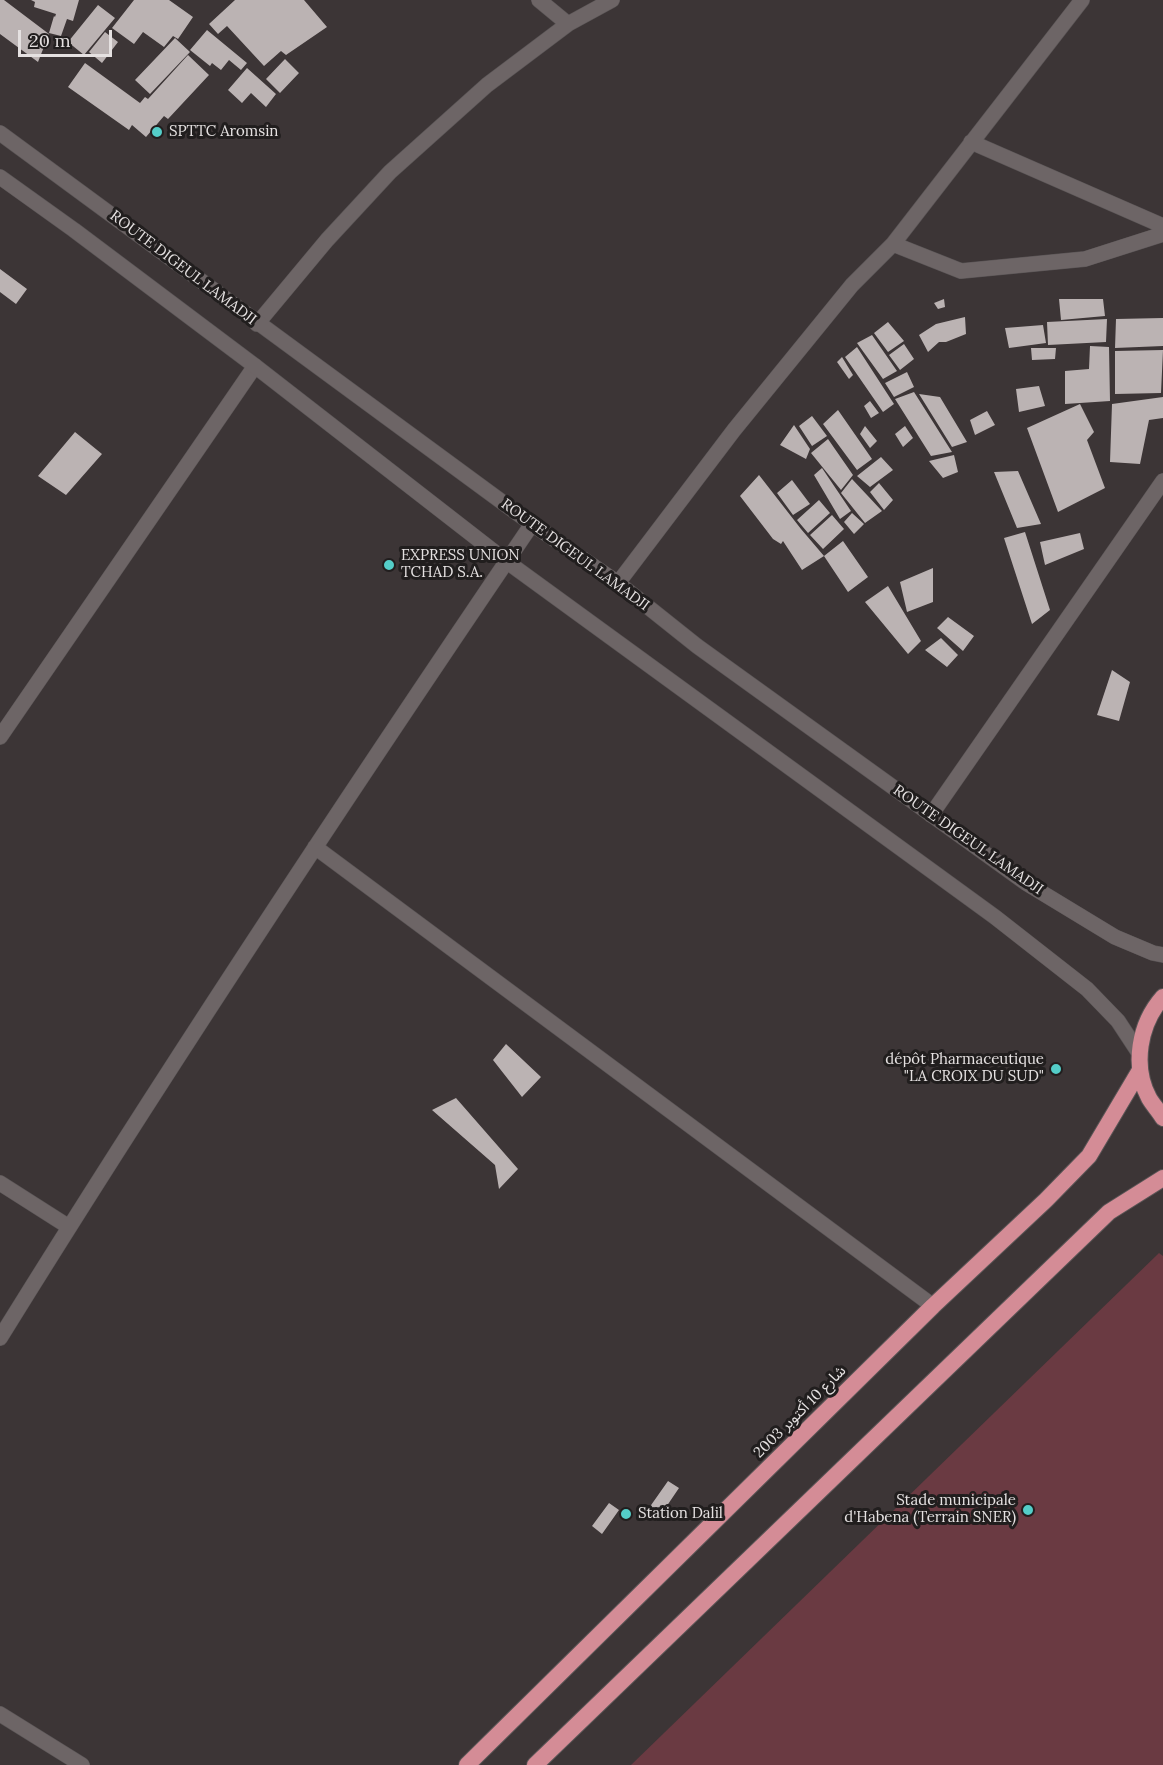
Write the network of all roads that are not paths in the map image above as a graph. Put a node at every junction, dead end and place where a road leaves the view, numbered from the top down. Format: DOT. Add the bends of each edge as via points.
graph roads {
  1 [pos="539,0"];
  2 [pos="612,0"];
  3 [pos="1082,0"];
  4 [pos="568,24"];
  5 [pos="0,133"];
  6 [pos="972,142"];
  7 [pos="0,177"];
  8 [pos="1163,226"];
  9 [pos="1163,234"];
  10 [pos="893,244"];
  11 [pos="257,324"];
  12 [pos="255,366"];
  13 [pos="1163,481"];
  14 [pos="532,524"];
  15 [pos="506,561"];
  16 [pos="618,584"];
  17 [pos="0,737"];
  18 [pos="931,815"];
  19 [pos="315,847"];
  20 [pos="1163,955"];
  21 [pos="1163,997"];
  22 [pos="1139,1053"];
  23 [pos="1140,1070"];
  24 [pos="1163,1118"];
  25 [pos="1163,1178"];
  26 [pos="0,1183"];
  27 [pos="69,1227"];
  28 [pos="933,1306"];
  29 [pos="0,1338"];
  30 [pos="0,1714"];
  31 [pos="81,1765"];
  32 [pos="467,1765"];
  33 [pos="535,1765"];
  1 -- 4 [label="street"];
  2 -- 4 [label="street"];
  3 -- 6 [label="street"];
  4 -- 11 [label="street" via="487,85 390,172"];
  5 -- 11 [label="street, ROUTE DIGEUL LAMADJI"];
  6 -- 8 [label="street"];
  6 -- 10 [label="street"];
  7 -- 12 [label="street"];
  9 -- 10 [label="street" via="1085,259 961,271"];
  10 -- 16 [label="street" via="852,285 734,430"];
  11 -- 14 [label="street, ROUTE DIGEUL LAMADJI"];
  12 -- 15 [label="street"];
  12 -- 17 [label="street"];
  13 -- 18 [label="street"];
  14 -- 15 [label="street"];
  14 -- 16 [label="street, ROUTE DIGEUL LAMADJI"];
  15 -- 19 [label="street"];
  15 -- 22 [label="street" via="1032,945 1118,1021"];
  16 -- 18 [label="street, ROUTE DIGEUL LAMADJI"];
  18 -- 20 [label="street, ROUTE DIGEUL LAMADJI" via="1026,883 1115,937"];
  19 -- 27 [label="street"];
  19 -- 28 [label="street"];
  21 -- 22 [label="highway" via="1144,1028"];
  22 -- 23 [label="highway"];
  23 -- 24 [label="highway" via="1149,1098"];
  23 -- 28 [label="highway, شارع 10 أكتوبر 2003" via="1089,1156"];
  25 -- 33 [label="highway" via="1109,1212"];
  26 -- 27 [label="street"];
  27 -- 29 [label="street"];
  28 -- 32 [label="highway, شارع 10 أكتوبر 2003"];
  30 -- 31 [label="street"];
}
